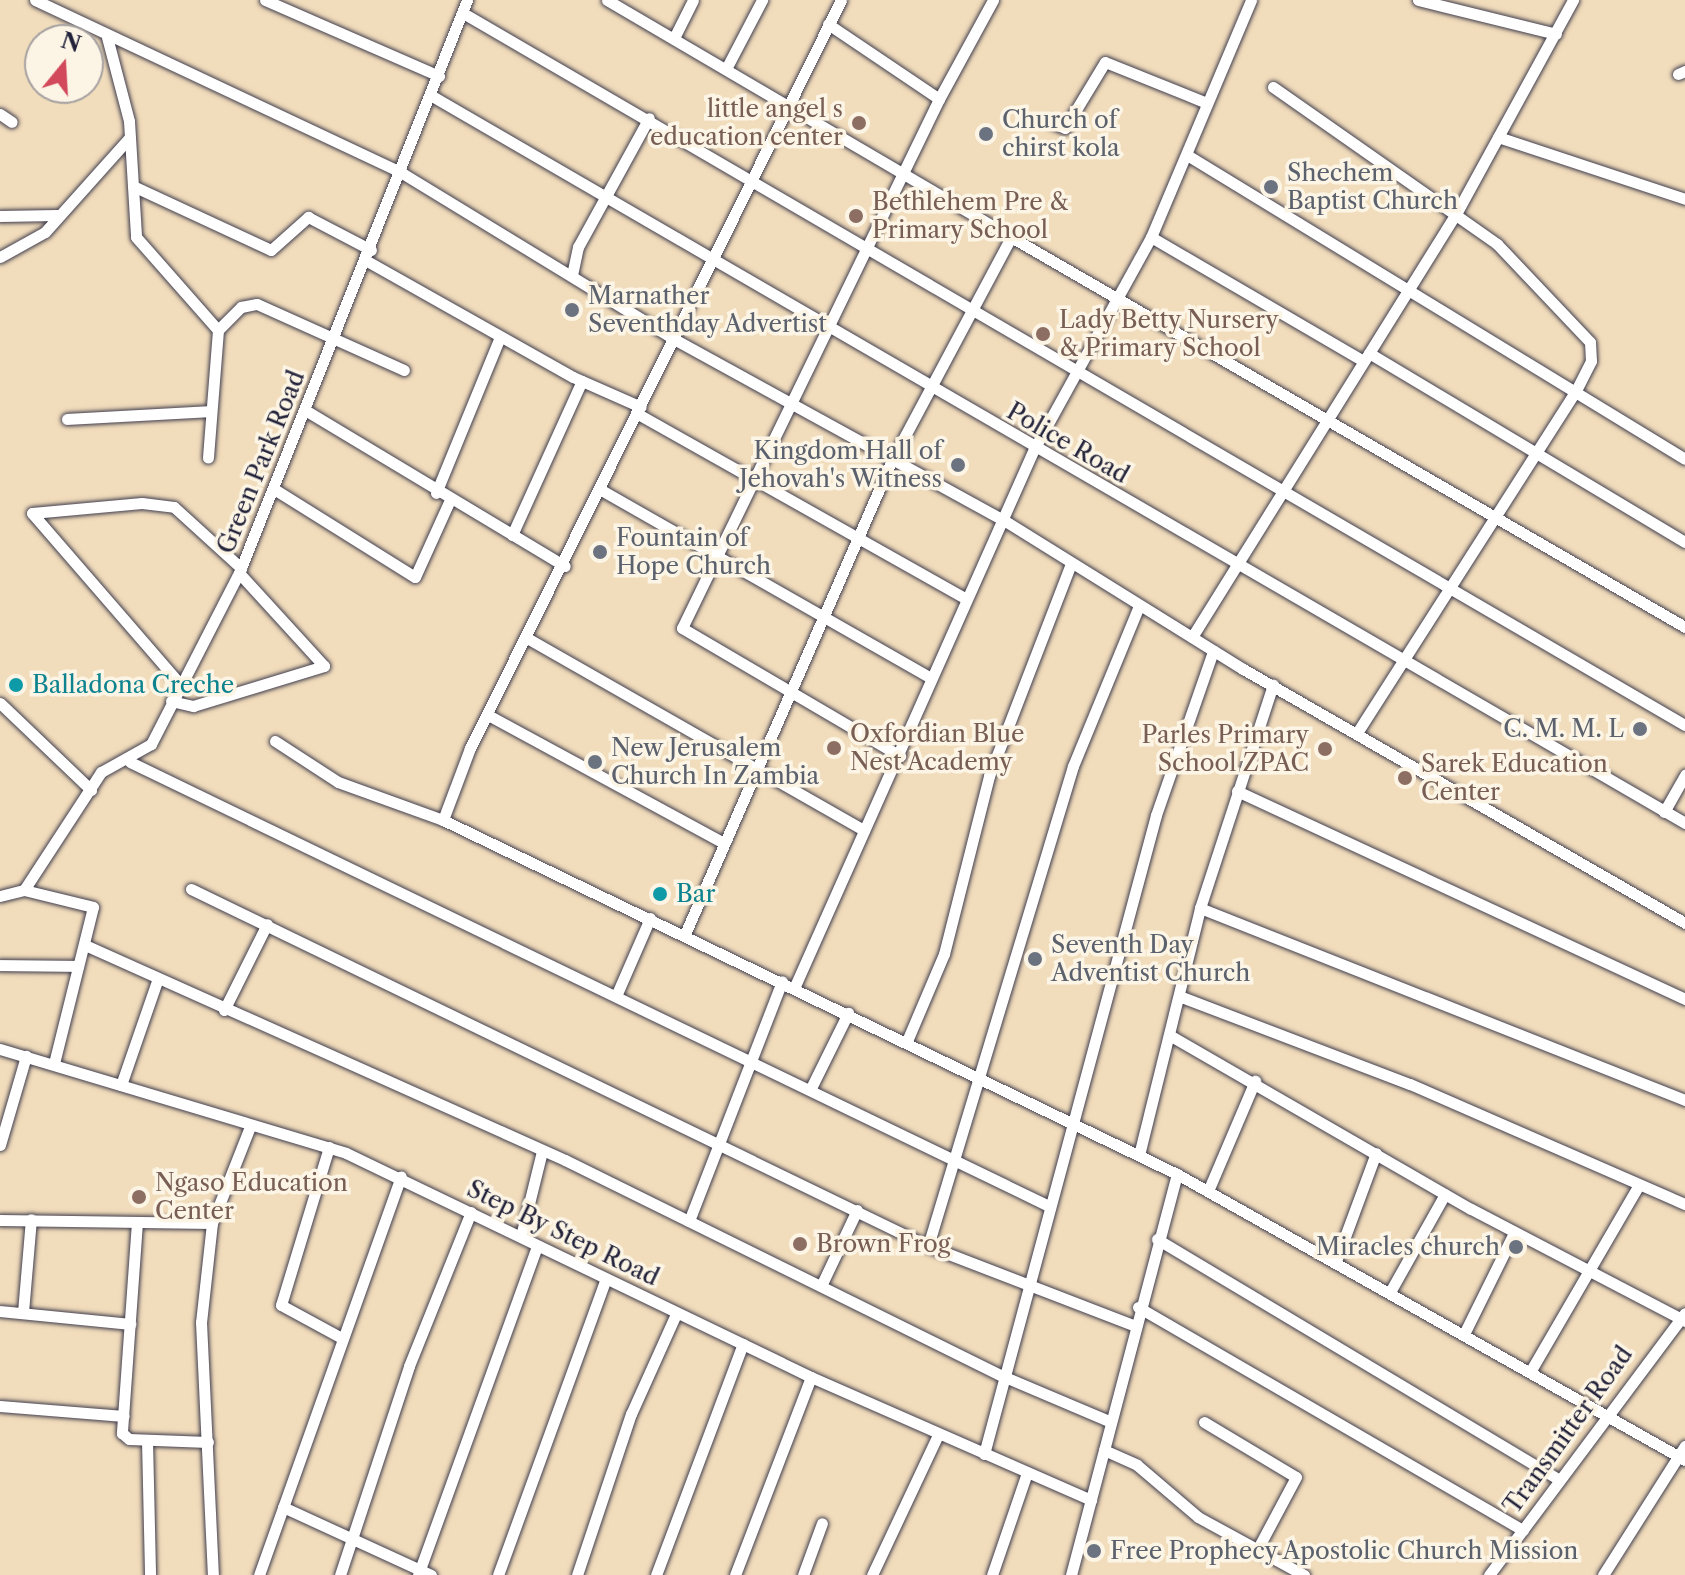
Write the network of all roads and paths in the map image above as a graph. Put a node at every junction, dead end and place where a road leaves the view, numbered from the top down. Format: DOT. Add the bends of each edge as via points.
graph roads {
  1 [pos="35,0"];
  2 [pos="265,0"];
  3 [pos="467,0"];
  4 [pos="607,0"];
  5 [pos="693,0"];
  6 [pos="762,0"];
  7 [pos="841,0"];
  8 [pos="993,0"];
  9 [pos="1251,0"];
  10 [pos="1418,0"];
  11 [pos="1573,0"];
  12 [pos="626,5"];
  13 [pos="463,13"];
  14 [pos="828,24"];
  15 [pos="1556,34"];
  16 [pos="107,37"];
  17 [pos="674,38"];
  18 [pos="727,67"];
  19 [pos="439,76"];
  20 [pos="1273,87"];
  21 [pos="432,96"];
  22 [pos="939,99"];
  23 [pos="1207,103"];
  24 [pos="788,109"];
  25 [pos="0,114"];
  26 [pos="649,118"];
  27 [pos="12,122"];
  28 [pos="1050,122"];
  29 [pos="130,137"];
  30 [pos="1498,137"];
  31 [pos="1187,155"];
  32 [pos="402,173"];
  33 [pos="902,175"];
  34 [pos="755,180"];
  35 [pos="133,186"];
  36 [pos="605,195"];
  37 [pos="1685,199"];
  38 [pos="1457,212"];
  39 [pos="57,215"];
  40 [pos="0,216"];
  41 [pos="1011,237"];
  42 [pos="1151,237"];
  43 [pos="866,248"];
  44 [pos="369,256"];
  45 [pos="0,257"];
  46 [pos="714,258"];
  47 [pos="572,275"];
  48 [pos="1406,291"];
  49 [pos="1114,295"];
  50 [pos="972,310"];
  51 [pos="828,326"];
  52 [pos="218,330"];
  53 [pos="337,336"];
  54 [pos="500,337"];
  55 [pos="674,339"];
  56 [pos="1366,357"];
  57 [pos="404,370"];
  58 [pos="1074,372"];
  59 [pos="582,381"];
  60 [pos="930,387"];
  61 [pos="1575,392"];
  62 [pos="787,401"];
  63 [pos="305,410"];
  64 [pos="640,410"];
  65 [pos="211,411"];
  66 [pos="1328,417"];
  67 [pos="67,419"];
  68 [pos="1034,449"];
  69 [pos="1536,451"];
  70 [pos="208,458"];
  71 [pos="1685,459"];
  72 [pos="891,462"];
  73 [pos="753,480"];
  74 [pos="1283,486"];
  75 [pos="274,489"];
  76 [pos="603,491"];
  77 [pos="436,493"];
  78 [pos="449,502"];
  79 [pos="1494,514"];
  80 [pos="1002,519"];
  81 [pos="512,535"];
  82 [pos="855,542"];
  83 [pos="1685,542"];
  84 [pos="716,553"];
  85 [pos="1071,564"];
  86 [pos="1236,564"];
  87 [pos="565,566"];
  88 [pos="240,570"];
  89 [pos="1451,584"];
  90 [pos="966,599"];
  91 [pos="1139,606"];
  92 [pos="822,615"];
  93 [pos="1685,627"];
  94 [pos="1192,637"];
  95 [pos="527,638"];
  96 [pos="1213,651"];
  97 [pos="1401,663"];
  98 [pos="931,678"];
  99 [pos="180,684"];
  100 [pos="1273,685"];
  101 [pos="788,692"];
  102 [pos="171,701"];
  103 [pos="0,703"];
  104 [pos="488,715"];
  105 [pos="1685,725"];
  106 [pos="1359,730"];
  107 [pos="275,741"];
  108 [pos="900,756"];
  109 [pos="130,762"];
  110 [pos="755,771"];
  111 [pos="1685,775"];
  112 [pos="91,790"];
  113 [pos="1237,791"];
  114 [pos="1664,812"];
  115 [pos="443,820"];
  116 [pos="1685,823"];
  117 [pos="864,830"];
  118 [pos="724,843"];
  119 [pos="191,889"];
  120 [pos="24,890"];
  121 [pos="0,896"];
  122 [pos="1200,908"];
  123 [pos="650,918"];
  124 [pos="1685,923"];
  125 [pos="267,924"];
  126 [pos="685,934"];
  127 [pos="85,945"];
  128 [pos="0,965"];
  129 [pos="78,966"];
  130 [pos="158,978"];
  131 [pos="782,981"];
  132 [pos="795,986"];
  133 [pos="616,996"];
  134 [pos="1179,996"];
  135 [pos="1685,999"];
  136 [pos="224,1010"];
  137 [pos="848,1013"];
  138 [pos="1171,1036"];
  139 [pos="907,1041"];
  140 [pos="0,1049"];
  141 [pos="26,1056"];
  142 [pos="746,1062"];
  143 [pos="54,1064"];
  144 [pos="983,1080"];
  145 [pos="1255,1081"];
  146 [pos="121,1085"];
  147 [pos="811,1088"];
  148 [pos="1685,1100"];
  149 [pos="1071,1124"];
  150 [pos="249,1129"];
  151 [pos="719,1141"];
  152 [pos="0,1145"];
  153 [pos="329,1147"];
  154 [pos="542,1151"];
  155 [pos="1376,1153"];
  156 [pos="1139,1155"];
  157 [pos="954,1163"];
  158 [pos="1177,1174"];
  159 [pos="401,1177"];
  160 [pos="1639,1185"];
  161 [pos="1208,1191"];
  162 [pos="1445,1194"];
  163 [pos="1685,1204"];
  164 [pos="1049,1206"];
  165 [pos="857,1210"];
  166 [pos="471,1212"];
  167 [pos="31,1219"];
  168 [pos="0,1220"];
  169 [pos="689,1221"];
  170 [pos="137,1222"];
  171 [pos="212,1223"];
  172 [pos="1514,1233"];
  173 [pos="521,1236"];
  174 [pos="1157,1239"];
  175 [pos="537,1246"];
  176 [pos="928,1246"];
  177 [pos="1336,1261"];
  178 [pos="1586,1268"];
  179 [pos="606,1279"];
  180 [pos="821,1286"];
  181 [pos="1026,1289"];
  182 [pos="1390,1292"];
  183 [pos="1138,1307"];
  184 [pos="0,1311"];
  185 [pos="23,1312"];
  186 [pos="676,1314"];
  187 [pos="1683,1318"];
  188 [pos="130,1324"];
  189 [pos="1133,1325"];
  190 [pos="1464,1334"];
  191 [pos="340,1337"];
  192 [pos="743,1344"];
  193 [pos="1530,1372"];
  194 [pos="811,1377"];
  195 [pos="1005,1377"];
  196 [pos="0,1406"];
  197 [pos="124,1416"];
  198 [pos="1604,1416"];
  199 [pos="1111,1422"];
  200 [pos="1204,1422"];
  201 [pos="938,1435"];
  202 [pos="147,1440"];
  203 [pos="208,1442"];
  204 [pos="1104,1450"];
  205 [pos="984,1454"];
  206 [pos="1684,1454"];
  207 [pos="1027,1473"];
  208 [pos="1558,1479"];
  209 [pos="1091,1500"];
  210 [pos="283,1507"];
  211 [pos="822,1523"];
  212 [pos="1523,1530"];
  213 [pos="353,1536"];
  214 [pos="1257,1550"];
  215 [pos="419,1572"];
  216 [pos="150,1575"];
  217 [pos="213,1575"];
  218 [pos="259,1575"];
  219 [pos="340,1575"];
  220 [pos="431,1575"];
  221 [pos="498,1575"];
  222 [pos="577,1575"];
  223 [pos="656,1575"];
  224 [pos="735,1575"];
  225 [pos="803,1575"];
  226 [pos="872,1575"];
  227 [pos="992,1575"];
  228 [pos="1071,1575"];
  229 [pos="1304,1575"];
  230 [pos="1489,1575"];
  231 [pos="1603,1575"];
  1 -- 16 [label="street"];
  2 -- 19 [label="street"];
  3 -- 13 [label="street, Green Park Road"];
  4 -- 12 [label="street"];
  5 -- 17 [label="street"];
  6 -- 18 [label="street"];
  7 -- 14 [label="street"];
  8 -- 22 [label="street"];
  9 -- 23 [label="street"];
  10 -- 15 [label="street"];
  11 -- 15 [label="street"];
  12 -- 17 [label="street"];
  13 -- 19 [label="street, Green Park Road"];
  13 -- 26 [label="street"];
  14 -- 22 [label="street"];
  14 -- 24 [label="street"];
  15 -- 30 [label="street"];
  16 -- 29 [label="street"];
  16 -- 32 [label="street"];
  17 -- 18 [label="street"];
  18 -- 24 [label="street"];
  19 -- 21 [label="street, Green Park Road"];
  20 -- 38 [label="street"];
  21 -- 32 [label="street, Green Park Road"];
  21 -- 36 [label="street, Police Road"];
  22 -- 33 [label="street"];
  23 -- 28 [label="street" via="1105,62 1065,128"];
  23 -- 31 [label="street"];
  24 -- 33 [label="street"];
  24 -- 34 [label="street"];
  25 -- 27 [label="street"];
  26 -- 34 [label="street"];
  26 -- 36 [label="street"];
  29 -- 35 [label="street"];
  29 -- 39 [label="street"];
  30 -- 37 [label="street"];
  30 -- 38 [label="street"];
  31 -- 42 [label="street"];
  31 -- 48 [label="street"];
  32 -- 44 [label="street, Green Park Road"];
  32 -- 47 [label="street"];
  33 -- 41 [label="street"];
  33 -- 43 [label="street"];
  34 -- 43 [label="street"];
  34 -- 46 [label="street"];
  35 -- 44 [label="street" via="271,250 308,217"];
  35 -- 52 [label="street" via="140,247"];
  36 -- 46 [label="street, Police Road"];
  36 -- 47 [label="street"];
  38 -- 48 [label="street"];
  38 -- 61 [label="street" via="1588,335 1591,361"];
  39 -- 40 [label="street"];
  39 -- 45 [label="street" via="45,232"];
  41 -- 49 [label="street"];
  41 -- 50 [label="street"];
  42 -- 49 [label="street"];
  42 -- 56 [label="street"];
  43 -- 50 [label="street"];
  43 -- 51 [label="street"];
  44 -- 53 [label="street, Green Park Road"];
  44 -- 54 [label="street"];
  46 -- 51 [label="street, Police Road"];
  46 -- 55 [label="street"];
  47 -- 55 [label="street"];
  48 -- 56 [label="street"];
  48 -- 61 [label="street"];
  49 -- 58 [label="street"];
  49 -- 66 [label="street"];
  50 -- 58 [label="street"];
  50 -- 60 [label="street"];
  51 -- 60 [label="street, Police Road"];
  51 -- 62 [label="street"];
  52 -- 53 [label="street" via="246,304"];
  52 -- 65 [label="street"];
  53 -- 57 [label="street"];
  53 -- 63 [label="street, Green Park Road"];
  54 -- 59 [label="street"];
  54 -- 77 [label="street"];
  55 -- 62 [label="street"];
  55 -- 64 [label="street"];
  56 -- 66 [label="street"];
  56 -- 69 [label="street"];
  58 -- 68 [label="street"];
  58 -- 74 [label="street"];
  59 -- 64 [label="street"];
  59 -- 81 [label="street"];
  60 -- 68 [label="street, Police Road"];
  60 -- 72 [label="street"];
  61 -- 69 [label="street"];
  61 -- 71 [label="street"];
  62 -- 72 [label="street"];
  62 -- 73 [label="street"];
  63 -- 75 [label="street, Green Park Road"];
  63 -- 77 [label="street"];
  64 -- 73 [label="street"];
  64 -- 76 [label="street"];
  65 -- 67 [label="street"];
  65 -- 70 [label="street"];
  66 -- 74 [label="street"];
  66 -- 79 [label="street"];
  68 -- 80 [label="street"];
  68 -- 86 [label="street, Police Road"];
  69 -- 79 [label="street"];
  69 -- 83 [label="street"];
  72 -- 80 [label="street"];
  72 -- 82 [label="street"];
  73 -- 82 [label="street"];
  73 -- 84 [label="street"];
  74 -- 86 [label="street"];
  74 -- 89 [label="street"];
  75 -- 78 [label="street" via="415,577"];
  75 -- 88 [label="street, Green Park Road"];
  76 -- 84 [label="street"];
  76 -- 87 [label="street"];
  77 -- 78 [label="street"];
  78 -- 81 [label="street"];
  79 -- 89 [label="street"];
  79 -- 93 [label="street"];
  80 -- 85 [label="street"];
  80 -- 90 [label="street"];
  81 -- 87 [label="street"];
  82 -- 90 [label="street"];
  82 -- 92 [label="street"];
  84 -- 92 [label="street"];
  84 -- 101 [label="street" via="682,628"];
  85 -- 91 [label="street"];
  85 -- 139 [label="street" via="989,776 944,954"];
  86 -- 94 [label="street"];
  86 -- 97 [label="street, Police Road"];
  87 -- 95 [label="street"];
  88 -- 99 [label="street, Green Park Road"];
  88 -- 99 [label="street" via="174,507 142,503 32,513"];
  88 -- 102 [label="street" via="324,666 193,706"];
  89 -- 97 [label="street"];
  89 -- 105 [label="street"];
  90 -- 98 [label="street"];
  91 -- 94 [label="street"];
  91 -- 144 [label="street" via="1073,766"];
  92 -- 98 [label="street"];
  92 -- 101 [label="street"];
  94 -- 96 [label="street"];
  95 -- 104 [label="street"];
  95 -- 110 [label="street"];
  96 -- 100 [label="street"];
  96 -- 149 [label="street" via="1156,815"];
  97 -- 106 [label="street"];
  97 -- 114 [label="street, Police Road"];
  98 -- 108 [label="street"];
  99 -- 102 [label="street, Green Park Road"];
  100 -- 106 [label="street"];
  100 -- 113 [label="street"];
  101 -- 108 [label="street"];
  101 -- 110 [label="street"];
  102 -- 109 [label="street, Green Park Road" via="151,744"];
  103 -- 112 [label="street"];
  104 -- 115 [label="street"];
  104 -- 118 [label="street"];
  106 -- 124 [label="street" via="1619,891"];
  107 -- 115 [label="street" via="338,782"];
  108 -- 117 [label="street"];
  109 -- 112 [label="street, Green Park Road" via="115,761"];
  109 -- 133 [label="street"];
  110 -- 117 [label="street"];
  110 -- 118 [label="street"];
  111 -- 114 [label="street"];
  112 -- 120 [label="street, Green Park Road"];
  113 -- 122 [label="street"];
  113 -- 135 [label="street"];
  114 -- 116 [label="street, Police Road"];
  115 -- 123 [label="street"];
  117 -- 132 [label="street"];
  118 -- 126 [label="street"];
  119 -- 125 [label="street"];
  120 -- 121 [label="street"];
  120 -- 127 [label="street" via="90,903"];
  122 -- 134 [label="street"];
  122 -- 148 [label="street"];
  123 -- 126 [label="street"];
  123 -- 133 [label="street"];
  125 -- 136 [label="street"];
  125 -- 151 [label="street"];
  126 -- 131 [label="street"];
  127 -- 129 [label="street"];
  127 -- 130 [label="street"];
  128 -- 129 [label="street"];
  129 -- 143 [label="street"];
  130 -- 136 [label="street"];
  130 -- 146 [label="street"];
  131 -- 132 [label="street"];
  131 -- 142 [label="street"];
  132 -- 137 [label="street"];
  133 -- 142 [label="street"];
  134 -- 138 [label="street"];
  134 -- 160 [label="street" via="1410,1084"];
  136 -- 154 [label="street"];
  137 -- 139 [label="street"];
  137 -- 147 [label="street"];
  138 -- 145 [label="street"];
  138 -- 156 [label="street"];
  139 -- 144 [label="street"];
  140 -- 141 [label="street, Step By Step Road"];
  141 -- 143 [label="street, Step By Step Road"];
  141 -- 152 [label="street"];
  142 -- 147 [label="street"];
  142 -- 151 [label="street"];
  143 -- 146 [label="street, Step By Step Road"];
  144 -- 149 [label="street"];
  144 -- 157 [label="street"];
  145 -- 155 [label="street"];
  145 -- 161 [label="street"];
  146 -- 150 [label="street, Step By Step Road"];
  147 -- 157 [label="street"];
  149 -- 156 [label="street"];
  149 -- 164 [label="street"];
  150 -- 153 [label="street, Step By Step Road"];
  150 -- 171 [label="street"];
  151 -- 165 [label="street"];
  151 -- 169 [label="street"];
  153 -- 159 [label="street, Step By Step Road"];
  153 -- 191 [label="street" via="281,1305"];
  154 -- 169 [label="street"];
  154 -- 173 [label="street"];
  155 -- 162 [label="street"];
  155 -- 177 [label="street"];
  156 -- 158 [label="street"];
  157 -- 164 [label="street"];
  157 -- 176 [label="street"];
  158 -- 161 [label="street"];
  158 -- 174 [label="street"];
  159 -- 166 [label="street, Step By Step Road"];
  159 -- 191 [label="street"];
  160 -- 163 [label="street"];
  160 -- 178 [label="street"];
  161 -- 177 [label="street"];
  162 -- 172 [label="street"];
  162 -- 182 [label="street"];
  164 -- 181 [label="street"];
  165 -- 176 [label="street"];
  165 -- 180 [label="street"];
  166 -- 173 [label="street, Step By Step Road"];
  166 -- 213 [label="street"];
  167 -- 168 [label="street"];
  167 -- 170 [label="street"];
  167 -- 185 [label="street"];
  169 -- 180 [label="street"];
  170 -- 171 [label="street"];
  170 -- 188 [label="street"];
  171 -- 203 [label="street" via="201,1295"];
  172 -- 178 [label="street"];
  172 -- 190 [label="street"];
  173 -- 175 [label="street, Step By Step Road"];
  174 -- 183 [label="street"];
  174 -- 208 [label="street"];
  175 -- 179 [label="street, Step By Step Road"];
  175 -- 215 [label="street"];
  176 -- 181 [label="street"];
  177 -- 182 [label="street"];
  178 -- 187 [label="street"];
  178 -- 193 [label="street"];
  179 -- 186 [label="street, Step By Step Road"];
  179 -- 221 [label="street"];
  180 -- 195 [label="street"];
  181 -- 189 [label="street"];
  181 -- 195 [label="street"];
  182 -- 190 [label="street"];
  183 -- 189 [label="street"];
  183 -- 212 [label="street"];
  184 -- 185 [label="street"];
  185 -- 188 [label="street"];
  186 -- 192 [label="street, Step By Step Road"];
  186 -- 222 [label="street" via="631,1414"];
  187 -- 198 [label="street, Transmitter Road"];
  188 -- 197 [label="street"];
  189 -- 199 [label="street"];
  190 -- 193 [label="street"];
  191 -- 210 [label="street"];
  192 -- 194 [label="street, Step By Step Road"];
  192 -- 223 [label="street"];
  193 -- 198 [label="street"];
  194 -- 201 [label="street, Step By Step Road"];
  194 -- 224 [label="street"];
  195 -- 199 [label="street"];
  195 -- 205 [label="street"];
  196 -- 197 [label="street"];
  197 -- 202 [label="street" via="124,1437"];
  198 -- 206 [label="street"];
  198 -- 208 [label="street, Transmitter Road"];
  199 -- 204 [label="street"];
  200 -- 214 [label="street" via="1296,1477"];
  201 -- 205 [label="street, Step By Step Road"];
  201 -- 226 [label="street"];
  202 -- 203 [label="street"];
  202 -- 216 [label="street"];
  203 -- 217 [label="street"];
  204 -- 209 [label="street"];
  204 -- 214 [label="street" via="1137,1465 1198,1517"];
  205 -- 207 [label="street, Step By Step Road"];
  206 -- 231 [label="street"];
  207 -- 209 [label="street, Step By Step Road"];
  207 -- 227 [label="street"];
  208 -- 212 [label="street, Transmitter Road"];
  209 -- 228 [label="street"];
  210 -- 213 [label="street"];
  210 -- 218 [label="street"];
  211 -- 225 [label="street"];
  212 -- 230 [label="street, Transmitter Road"];
  213 -- 215 [label="street"];
  213 -- 219 [label="street"];
  214 -- 229 [label="street"];
  215 -- 220 [label="street"];
}
